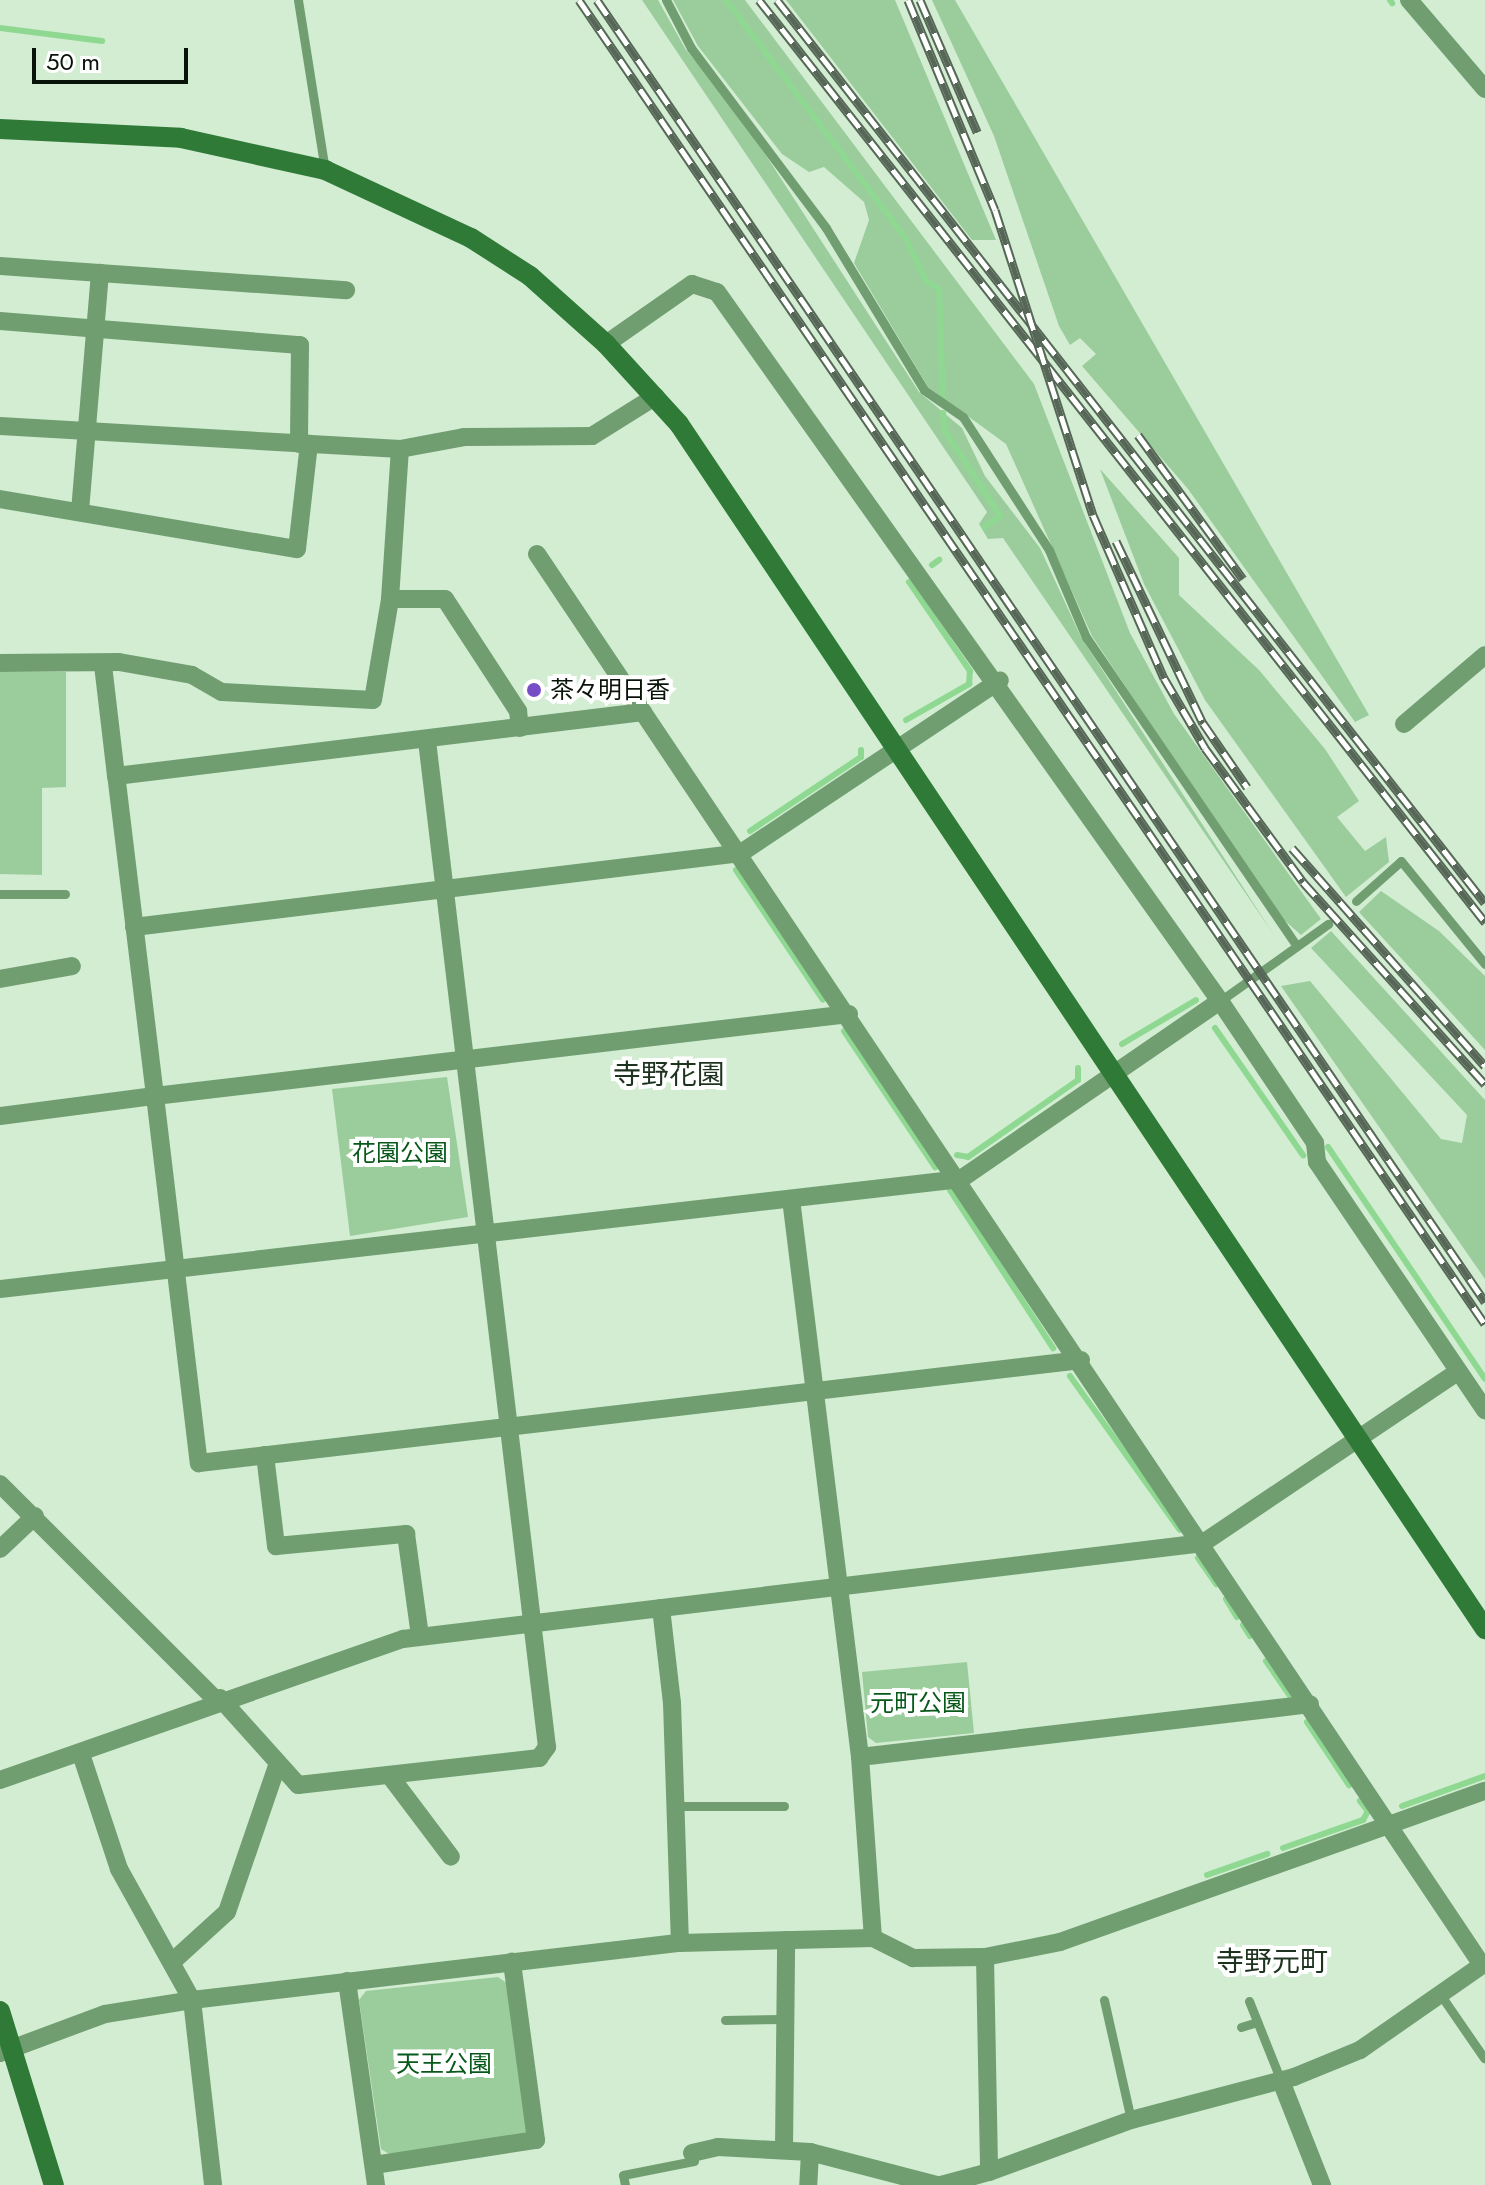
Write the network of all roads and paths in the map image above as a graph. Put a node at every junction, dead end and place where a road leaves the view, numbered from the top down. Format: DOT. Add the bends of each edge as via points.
graph roads {
  1 [pos="298,0"];
  2 [pos="666,0"];
  3 [pos="1418,3"];
  4 [pos="1485,89"];
  5 [pos="0,129"];
  6 [pos="325,170"];
  7 [pos="0,266"];
  8 [pos="100,273"];
  9 [pos="346,290"];
  10 [pos="0,321"];
  11 [pos="96,328"];
  12 [pos="606,344"];
  13 [pos="656,396"];
  14 [pos="0,426"];
  15 [pos="88,431"];
  16 [pos="304,444"];
  17 [pos="400,449"];
  18 [pos="0,499"];
  19 [pos="80,511"];
  20 [pos="537,554"];
  21 [pos="390,599"];
  22 [pos="1485,655"];
  23 [pos="0,663"];
  24 [pos="103,665"];
  25 [pos="1000,680"];
  26 [pos="643,712"];
  27 [pos="1404,724"];
  28 [pos="520,728"];
  29 [pos="427,740"];
  30 [pos="894,749"];
  31 [pos="116,776"];
  32 [pos="741,853"];
  33 [pos="443,888"];
  34 [pos="0,894"];
  35 [pos="65,894"];
  36 [pos="1356,901"];
  37 [pos="1328,924"];
  38 [pos="134,927"];
  39 [pos="1297,946"];
  40 [pos="1485,964"];
  41 [pos="72,966"];
  42 [pos="0,979"];
  43 [pos="1220,1001"];
  44 [pos="849,1014"];
  45 [pos="463,1058"];
  46 [pos="1112,1075"];
  47 [pos="155,1096"];
  48 [pos="0,1116"];
  49 [pos="961,1179"];
  50 [pos="791,1199"];
  51 [pos="484,1233"];
  52 [pos="176,1269"];
  53 [pos="0,1289"];
  54 [pos="1081,1360"];
  55 [pos="1457,1372"];
  56 [pos="813,1391"];
  57 [pos="1485,1410"];
  58 [pos="507,1427"];
  59 [pos="1357,1439"];
  60 [pos="265,1455"];
  61 [pos="0,1484"];
  62 [pos="35,1516"];
  63 [pos="1203,1543"];
  64 [pos="0,1549"];
  65 [pos="838,1588"];
  66 [pos="661,1608"];
  67 [pos="530,1622"];
  68 [pos="1485,1629"];
  69 [pos="420,1636"];
  70 [pos="218,1699"];
  71 [pos="1310,1704"];
  72 [pos="81,1754"];
  73 [pos="860,1757"];
  74 [pos="278,1763"];
  75 [pos="390,1776"];
  76 [pos="0,1780"];
  77 [pos="1485,1791"];
  78 [pos="675,1806"];
  79 [pos="784,1806"];
  80 [pos="1391,1826"];
  81 [pos="451,1857"];
  82 [pos="873,1938"];
  83 [pos="786,1940"];
  84 [pos="680,1943"];
  85 [pos="985,1957"];
  86 [pos="172,1962"];
  87 [pos="512,1962"];
  88 [pos="1483,1964"];
  89 [pos="347,1981"];
  90 [pos="1440,1994"];
  91 [pos="192,2000"];
  92 [pos="1104,2000"];
  93 [pos="1249,2001"];
  94 [pos="0,2011"];
  95 [pos="788,2019"];
  96 [pos="725,2020"];
  97 [pos="1257,2022"];
  98 [pos="1241,2027"];
  99 [pos="6,2050"];
  100 [pos="1484,2058"];
  101 [pos="1281,2081"];
  102 [pos="1131,2120"];
  103 [pos="784,2148"];
  104 [pos="810,2152"];
  105 [pos="692,2153"];
  106 [pos="374,2165"];
  107 [pos="989,2172"];
  108 [pos="54,2185"];
  109 [pos="213,2185"];
  110 [pos="376,2185"];
  111 [pos="625,2185"];
  112 [pos="808,2185"];
  113 [pos="939,2185"];
  114 [pos="1322,2185"];
  1 -- 6 [label="lane"];
  2 -- 39 [label="lane" via="691,48 826,228 924,390 963,417 1049,550 1086,637"];
  3 -- 4 [label="street"];
  5 -- 6 [label="street" via="181,138"];
  6 -- 12 [label="street" via="471,238 530,276"];
  7 -- 8 [label="street"];
  8 -- 9 [label="street"];
  8 -- 11 [label="street"];
  10 -- 11 [label="street"];
  11 -- 15 [label="street"];
  11 -- 16 [label="street" via="300,345"];
  12 -- 13 [label="street"];
  12 -- 25 [label="street" via="692,284 717,292"];
  13 -- 17 [label="street" via="592,436 464,437"];
  13 -- 30 [label="street"];
  14 -- 15 [label="street"];
  15 -- 16 [label="street"];
  15 -- 19 [label="street"];
  16 -- 17 [label="street"];
  16 -- 19 [label="street" via="297,549"];
  17 -- 21 [label="street"];
  18 -- 19 [label="street"];
  20 -- 26 [label="street"];
  21 -- 24 [label="street" via="373,700 258,697 222,692 192,675"];
  21 -- 28 [label="street" via="445,599 518,711"];
  22 -- 27 [label="street"];
  23 -- 24 [label="street"];
  24 -- 31 [label="street"];
  25 -- 30 [label="street"];
  25 -- 43 [label="street"];
  26 -- 28 [label="street"];
  26 -- 32 [label="street"];
  28 -- 29 [label="street"];
  29 -- 31 [label="street"];
  29 -- 33 [label="street"];
  30 -- 32 [label="street"];
  30 -- 46 [label="street"];
  31 -- 38 [label="street"];
  32 -- 33 [label="street"];
  32 -- 44 [label="street"];
  33 -- 38 [label="street"];
  33 -- 45 [label="street"];
  34 -- 35 [label="lane"];
  36 -- 40 [label="lane" via="1401,861"];
  37 -- 39 [label="lane"];
  38 -- 47 [label="street"];
  39 -- 43 [label="lane"];
  41 -- 42 [label="street"];
  43 -- 46 [label="street"];
  43 -- 55 [label="street"];
  44 -- 45 [label="street"];
  44 -- 49 [label="street"];
  45 -- 47 [label="street"];
  45 -- 51 [label="street"];
  46 -- 49 [label="street"];
  46 -- 59 [label="street"];
  47 -- 48 [label="street"];
  47 -- 52 [label="street"];
  49 -- 50 [label="street"];
  49 -- 54 [label="street"];
  50 -- 51 [label="street"];
  50 -- 56 [label="street"];
  51 -- 52 [label="street"];
  51 -- 58 [label="street"];
  52 -- 53 [label="street"];
  52 -- 60 [label="street" via="199,1463"];
  54 -- 56 [label="street"];
  54 -- 63 [label="street"];
  55 -- 57 [label="street"];
  55 -- 59 [label="street"];
  56 -- 58 [label="street"];
  56 -- 65 [label="street"];
  58 -- 60 [label="street"];
  58 -- 67 [label="street"];
  59 -- 63 [label="street"];
  59 -- 68 [label="street"];
  60 -- 69 [label="street" via="276,1546 406,1534"];
  61 -- 62 [label="street"];
  62 -- 64 [label="street"];
  62 -- 70 [label="street"];
  63 -- 65 [label="street"];
  63 -- 71 [label="street"];
  65 -- 66 [label="street"];
  65 -- 73 [label="street"];
  66 -- 67 [label="street"];
  66 -- 78 [label="street"];
  67 -- 69 [label="street"];
  67 -- 75 [label="street" via="547,1747 539,1758"];
  69 -- 70 [label="street"];
  70 -- 72 [label="street"];
  70 -- 74 [label="street"];
  71 -- 73 [label="street"];
  71 -- 80 [label="street"];
  72 -- 76 [label="street"];
  72 -- 86 [label="street" via="119,1869"];
  73 -- 82 [label="street"];
  74 -- 75 [label="street" via="298,1785"];
  74 -- 86 [label="street" via="227,1912"];
  75 -- 81 [label="street"];
  77 -- 80 [label="street"];
  78 -- 79 [label="lane"];
  78 -- 84 [label="street"];
  80 -- 85 [label="street" via="1060,1942"];
  80 -- 88 [label="street"];
  82 -- 83 [label="street"];
  82 -- 85 [label="street" via="913,1958"];
  83 -- 84 [label="street"];
  83 -- 95 [label="street"];
  84 -- 87 [label="street"];
  85 -- 107 [label="street"];
  86 -- 91 [label="street"];
  87 -- 89 [label="street"];
  87 -- 106 [label="street" via="536,2140"];
  88 -- 90 [label="street"];
  89 -- 91 [label="street"];
  89 -- 106 [label="street"];
  90 -- 100 [label="lane"];
  90 -- 101 [label="street" via="1360,2050"];
  91 -- 99 [label="street" via="105,2014"];
  91 -- 109 [label="street"];
  92 -- 102 [label="lane"];
  93 -- 97 [label="lane"];
  94 -- 99 [label="street"];
  95 -- 96 [label="lane"];
  95 -- 103 [label="street"];
  97 -- 98 [label="lane"];
  97 -- 101 [label="lane"];
  99 -- 108 [label="street"];
  101 -- 102 [label="street"];
  101 -- 114 [label="street"];
  102 -- 107 [label="street"];
  103 -- 104 [label="street"];
  103 -- 105 [label="street"];
  104 -- 112 [label="street"];
  104 -- 113 [label="street"];
  105 -- 111 [label="lane" via="694,2161 623,2175"];
  106 -- 110 [label="street"];
  107 -- 113 [label="street"];
}
